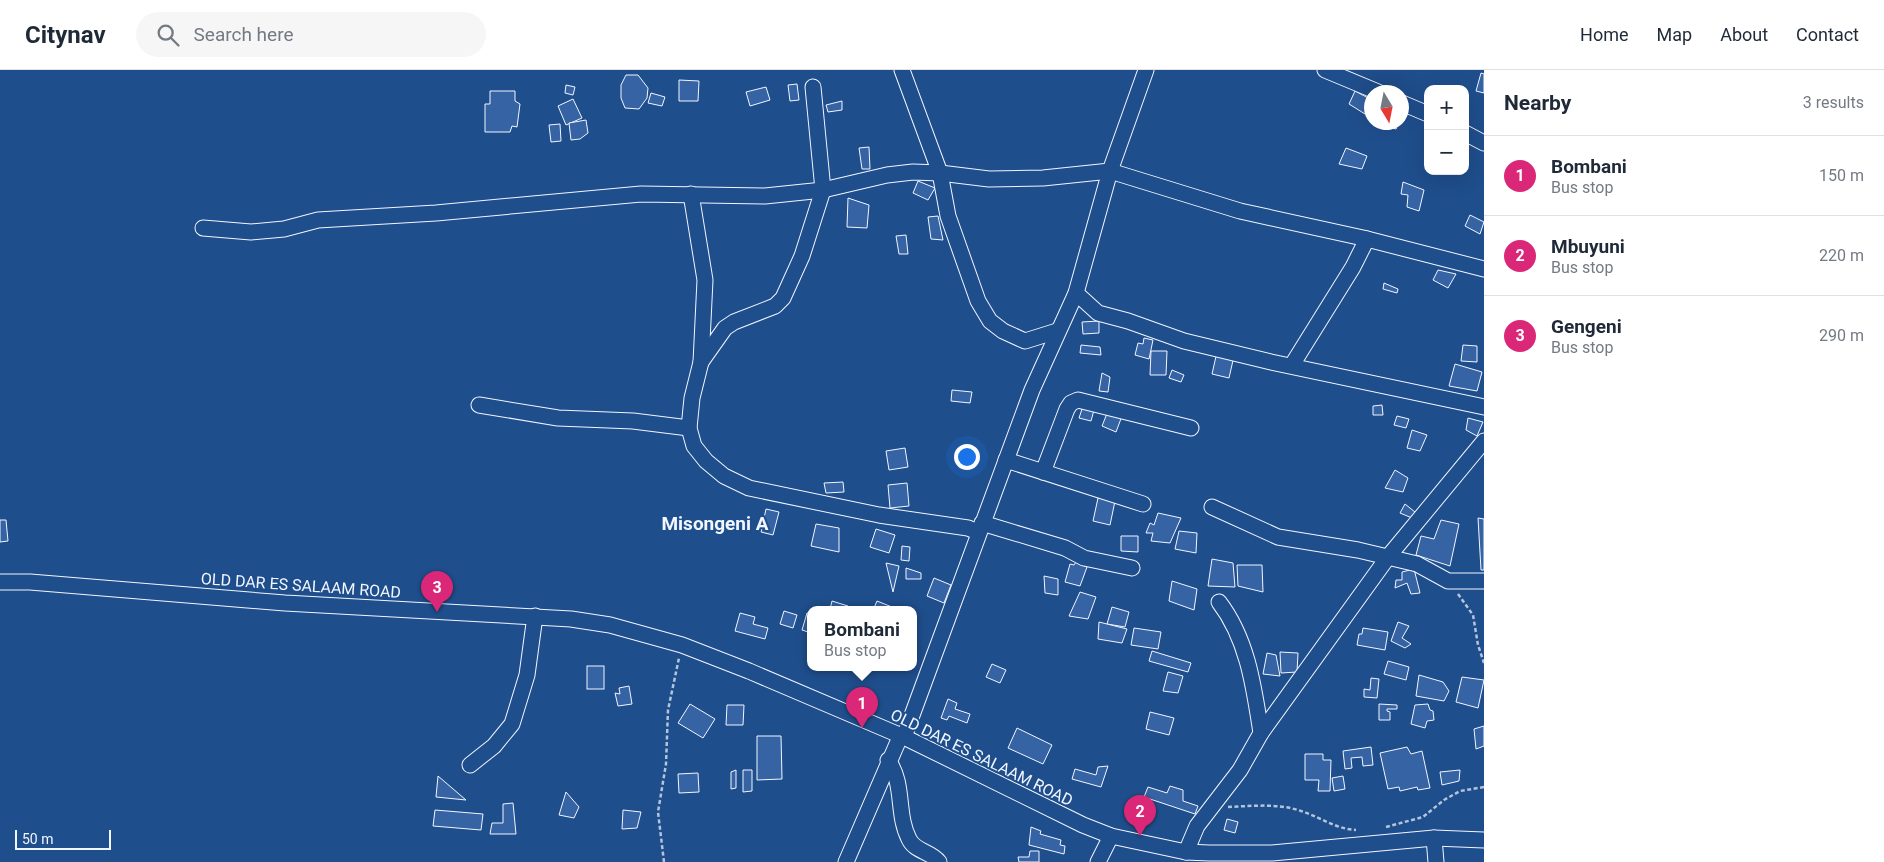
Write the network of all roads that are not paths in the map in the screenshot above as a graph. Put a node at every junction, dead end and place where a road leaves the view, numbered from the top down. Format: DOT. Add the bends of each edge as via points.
graph roads {
  1 [pos="902,70"];
  2 [pos="1146,70"];
  3 [pos="1325,70"];
  4 [pos="1364,86"];
  5 [pos="813,87"];
  6 [pos="1409,106"];
  7 [pos="1424,112"];
  8 [pos="1469,135"];
  9 [pos="1484,143"];
  10 [pos="1110,171"];
  11 [pos="940,173"];
  12 [pos="823,190"];
  13 [pos="690,194"];
  14 [pos="203,228"];
  15 [pos="1367,239"];
  16 [pos="1484,269"];
  17 [pos="1076,293"];
  18 [pos="1057,331"];
  19 [pos="701,362"];
  20 [pos="1292,365"];
  21 [pos="479,405"];
  22 [pos="1484,407"];
  23 [pos="690,428"];
  24 [pos="1191,428"];
  25 [pos="1484,441"];
  26 [pos="1006,460"];
  27 [pos="1043,472"];
  28 [pos="1143,504"];
  29 [pos="1212,507"];
  30 [pos="980,527"];
  31 [pos="1388,557"];
  32 [pos="1132,568"];
  33 [pos="1484,581"];
  34 [pos="0,582"];
  35 [pos="1219,602"];
  36 [pos="535,616"];
  37 [pos="1262,734"];
  38 [pos="902,737"];
  39 [pos="888,760"];
  40 [pos="470,765"];
  41 [pos="1111,836"];
  42 [pos="1434,838"];
  43 [pos="1484,840"];
  44 [pos="1186,852"];
  45 [pos="1209,858"];
  46 [pos="846,862"];
  47 [pos="939,862"];
  48 [pos="1098,862"];
  49 [pos="1436,862"];
  1 -- 11 [label="street"];
  2 -- 10 [label="street"];
  3 -- 4 [label="street"];
  5 -- 12 [label="street"];
  6 -- 7 [label="street"];
  8 -- 9 [label="street"];
  10 -- 11 [label="street" via="989,179"];
  10 -- 15 [label="street" via="1240,211"];
  10 -- 17 [label="street"];
  11 -- 12 [label="street" via="887,175"];
  11 -- 18 [label="street" via="957,243 978,301 990,321 1025,341"];
  12 -- 13 [label="street" via="765,196"];
  12 -- 19 [label="street" via="802,256 783,298 775,306 725,328"];
  13 -- 14 [label="street" via="641,194 318,220 284,229 251,232"];
  13 -- 19 [label="street" via="705,280"];
  15 -- 16 [label="street"];
  15 -- 20 [label="street"];
  17 -- 18 [label="street"];
  17 -- 20 [label="street" via="1098,313 1184,341"];
  18 -- 26 [label="street"];
  19 -- 23 [label="street" via="692,398"];
  20 -- 22 [label="street"];
  21 -- 23 [label="street" via="558,418 633,421"];
  23 -- 30 [label="street" via="694,446 706,461 724,476 749,488 879,515"];
  24 -- 27 [label="street" via="1078,400 1067,409"];
  25 -- 31 [label="street"];
  26 -- 27 [label="street"];
  26 -- 30 [label="street"];
  27 -- 28 [label="street"];
  29 -- 31 [label="street" via="1278,537"];
  30 -- 32 [label="street" via="1065,548 1084,558"];
  30 -- 38 [label="street"];
  31 -- 33 [label="street" via="1417,564 1448,581"];
  31 -- 37 [label="street"];
  34 -- 36 [label="street, OLD DAR ES SALAAM ROAD" via="286,603"];
  35 -- 37 [label="street" via="1239,634 1246,654"];
  36 -- 38 [label="street, OLD DAR ES SALAAM ROAD" via="610,625 682,644"];
  36 -- 40 [label="street" via="527,675 512,724 494,746"];
  37 -- 44 [label="street" via="1240,770 1197,826"];
  38 -- 39 [label="street"];
  38 -- 41 [label="street, OLD DAR ES SALAAM ROAD"];
  39 -- 46 [label="street"];
  39 -- 47 [label="street" via="896,770 909,841"];
  41 -- 44 [label="street, OLD DAR ES SALAAM ROAD"];
  41 -- 48 [label="street"];
  42 -- 43 [label="street, OLD DAR ES SALAAM ROAD"];
  42 -- 45 [label="street, OLD DAR ES SALAAM ROAD"];
  42 -- 49 [label="street"];
  44 -- 45 [label="street, OLD DAR ES SALAAM ROAD"];
}
